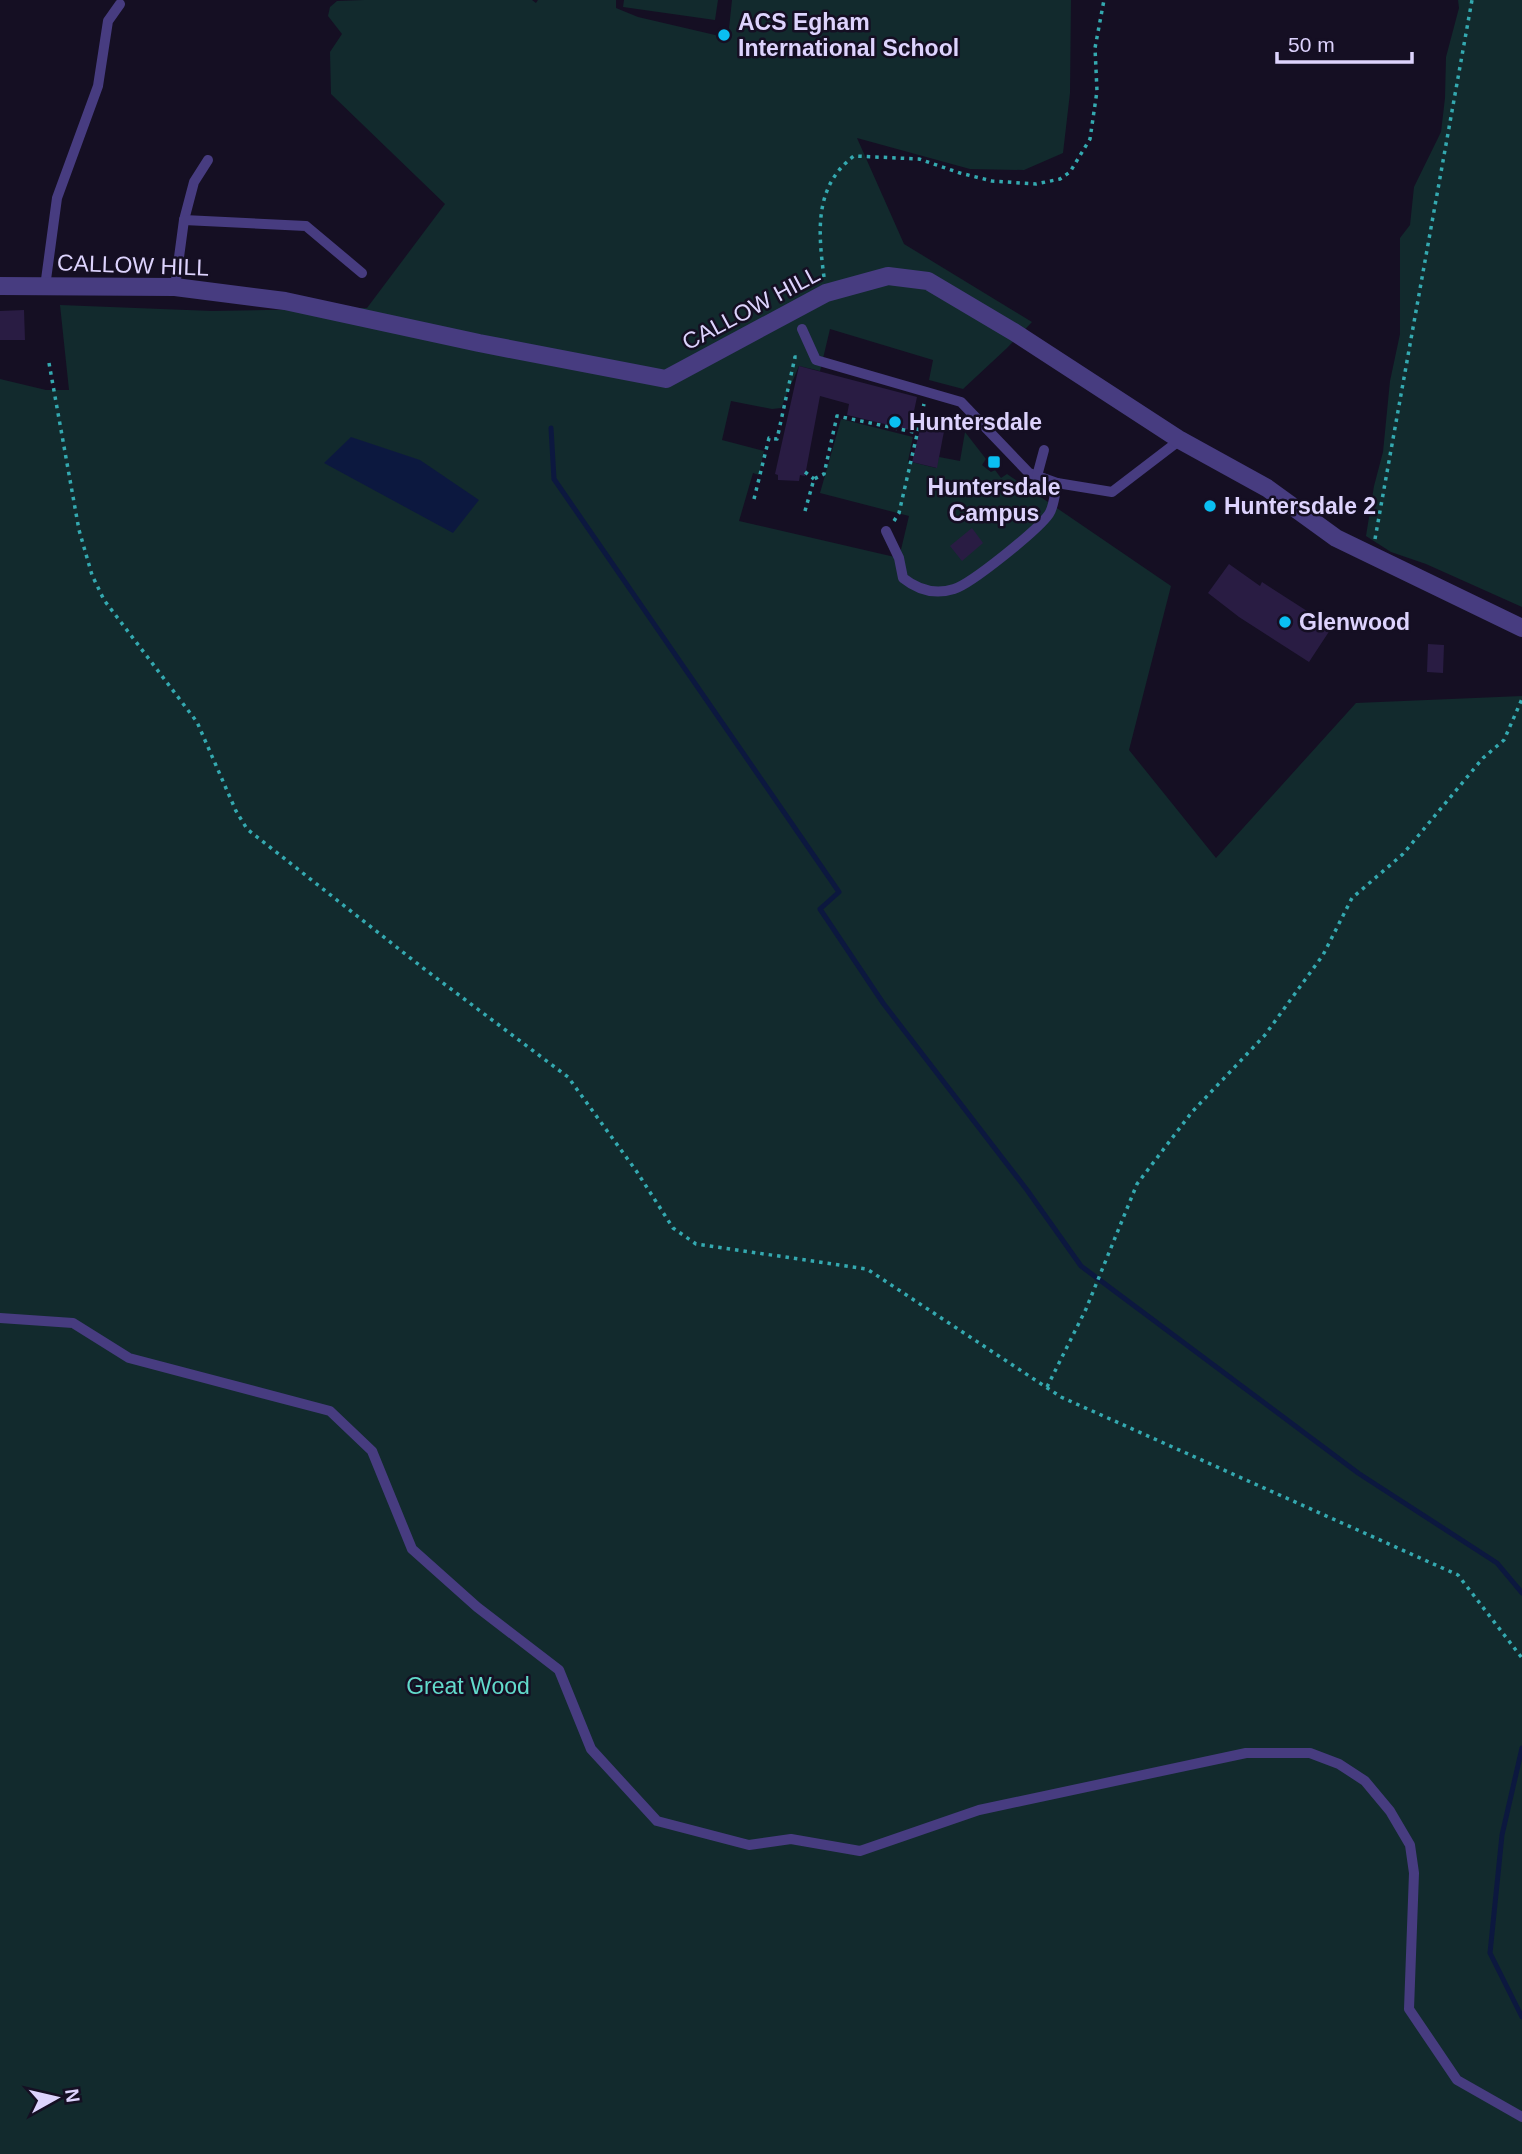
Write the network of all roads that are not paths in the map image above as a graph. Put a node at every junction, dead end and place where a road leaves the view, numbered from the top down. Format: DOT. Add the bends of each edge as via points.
graph roads {
  1 [pos="120,4"];
  2 [pos="208,160"];
  3 [pos="184,220"];
  4 [pos="362,273"];
  5 [pos="0,286"];
  6 [pos="45,287"];
  7 [pos="175,287"];
  8 [pos="802,329"];
  9 [pos="1180,440"];
  10 [pos="1044,450"];
  11 [pos="1037,476"];
  12 [pos="1057,483"];
  13 [pos="886,531"];
  14 [pos="1522,628"];
  15 [pos="0,1318"];
  16 [pos="1522,2117"];
  1 -- 6 [label="lane" via="108,21 98,86 57,198"];
  2 -- 3 [label="lane" via="194,182"];
  3 -- 4 [label="lane" via="306,226"];
  3 -- 7 [label="lane"];
  5 -- 6 [label="street, CALLOW HILL"];
  6 -- 7 [label="street, CALLOW HILL"];
  7 -- 9 [label="street, CALLOW HILL" via="285,301 666,379 826,293 888,276 928,281"];
  8 -- 11 [label="lane" via="816,360 974,407 1029,473"];
  9 -- 12 [label="lane" via="1112,492"];
  9 -- 14 [label="street, CALLOW HILL" via="1267,488 1336,538"];
  10 -- 11 [label="lane"];
  11 -- 12 [label="lane"];
  12 -- 13 [label="lane" via="1050,513 1016,545 956,589 925,590 903,579"];
  15 -- 16 [label="lane" via="73,1323 129,1358 330,1411 372,1451 412,1549 559,1670 591,1749 657,1821 749,1845 791,1839 860,1852 979,1810 1246,1753 1310,1753 1339,1764 1365,1781 1410,1845 1414,1873 1409,2009 1457,2080"];
}
